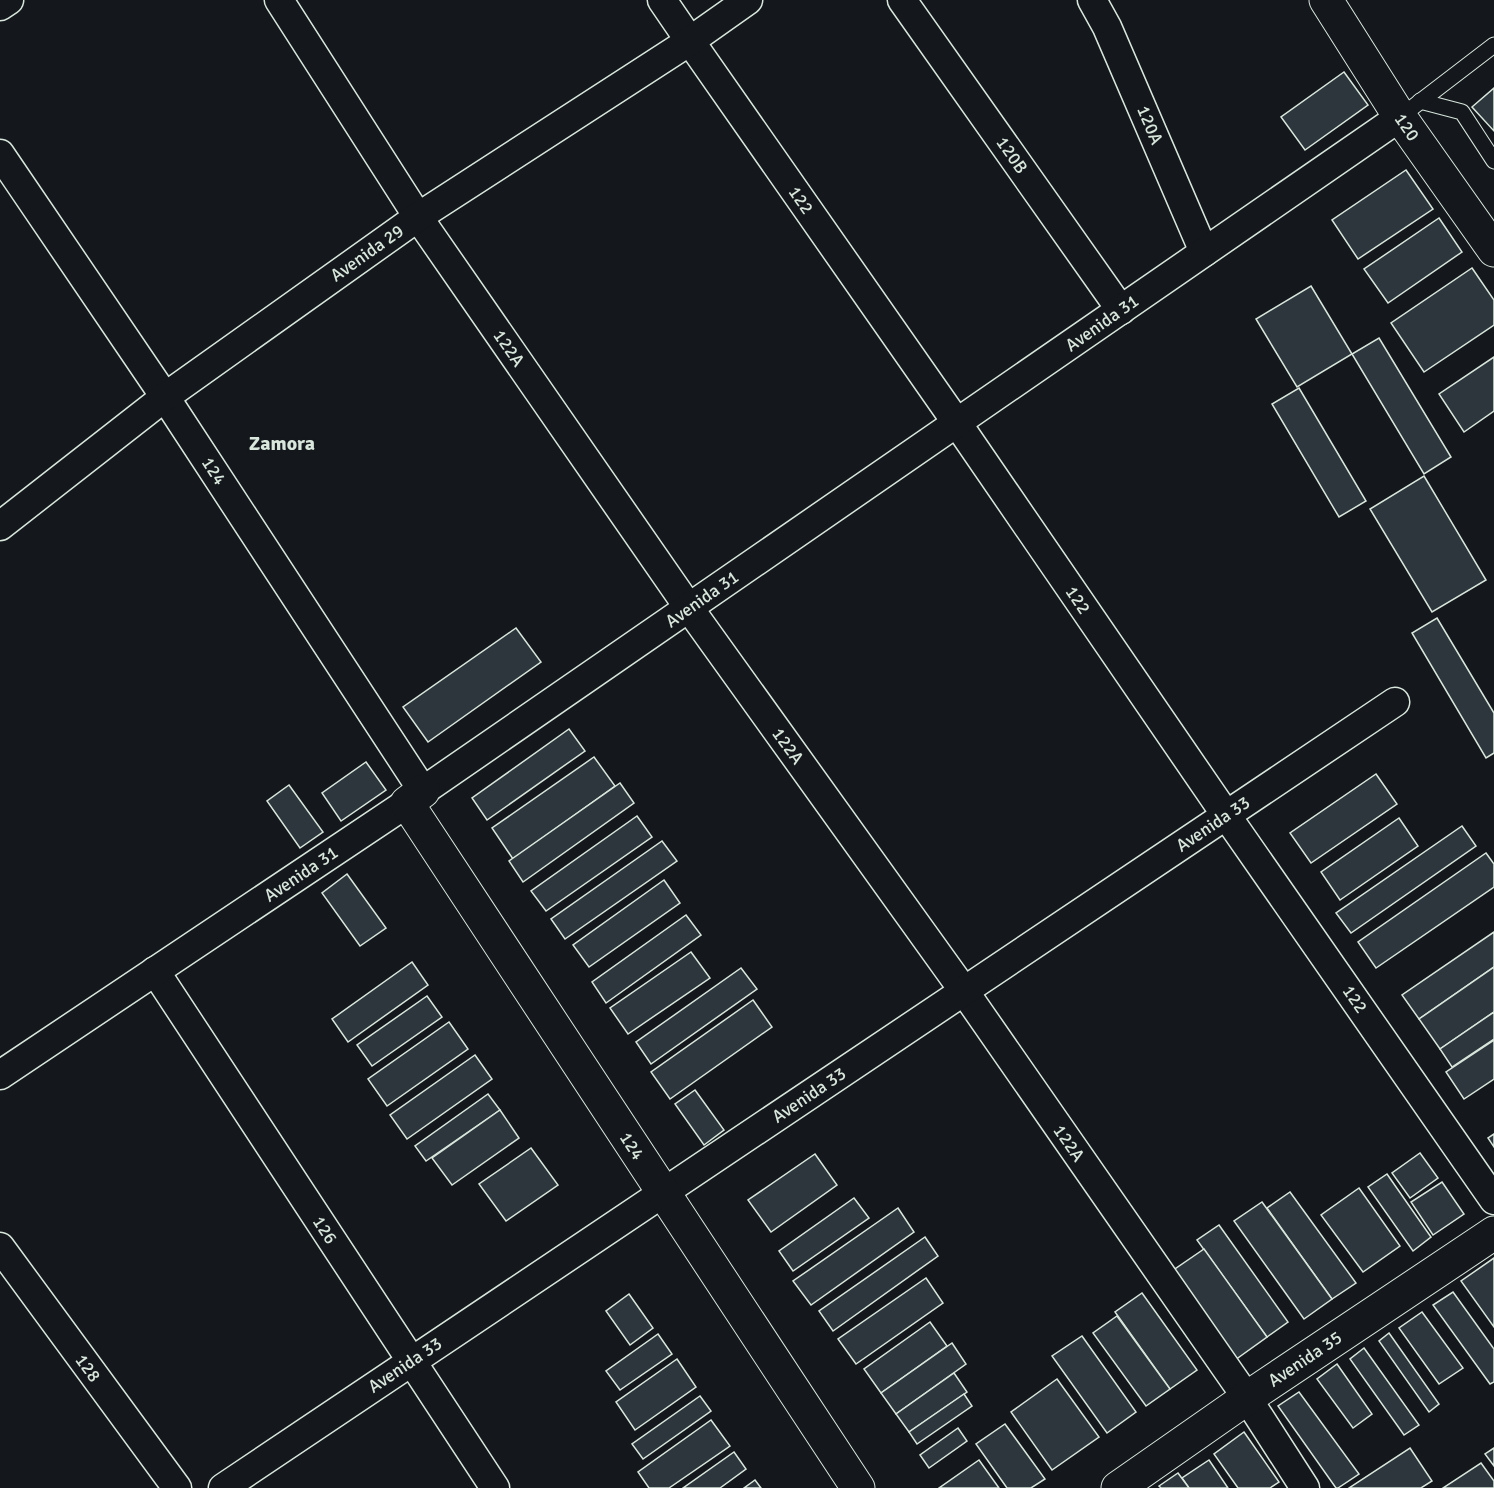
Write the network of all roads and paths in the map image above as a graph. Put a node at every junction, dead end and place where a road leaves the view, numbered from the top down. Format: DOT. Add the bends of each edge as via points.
graph roads {
  1 [pos="9,0"];
  2 [pos="279,0"];
  3 [pos="662,0"];
  4 [pos="747,0"];
  5 [pos="902,0"];
  6 [pos="1092,0"];
  7 [pos="1326,0"];
  8 [pos="0,6"];
  9 [pos="690,41"];
  10 [pos="1494,45"];
  11 [pos="1410,109"];
  12 [pos="0,154"];
  13 [pos="1494,160"];
  14 [pos="418,217"];
  15 [pos="1494,250"];
  16 [pos="1204,252"];
  17 [pos="1121,309"];
  18 [pos="165,397"];
  19 [pos="957,423"];
  20 [pos="0,526"];
  21 [pos="689,608"];
  22 [pos="1395,702"];
  23 [pos="415,797"];
  24 [pos="1226,815"];
  25 [pos="155,971"];
  26 [pos="963,992"];
  27 [pos="0,1075"];
  28 [pos="663,1193"];
  29 [pos="1494,1200"];
  30 [pos="1494,1233"];
  31 [pos="0,1247"];
  32 [pos="412,1361"];
  33 [pos="1246,1398"];
  34 [pos="177,1488"];
  35 [pos="223,1488"];
  36 [pos="495,1488"];
  37 [pos="858,1488"];
  38 [pos="1118,1488"];
  39 [pos="1305,1488"];
  1 -- 8 [label="street"];
  2 -- 14 [label="street, 122A"];
  3 -- 9 [label="street, 122"];
  4 -- 9 [label="street, Avenida 29"];
  5 -- 17 [label="street, 120B"];
  6 -- 16 [label="street, 120A"];
  7 -- 11 [label="street, 120"];
  9 -- 14 [label="street, Avenida 29"];
  9 -- 19 [label="street, 122"];
  10 -- 11 [label="lane"];
  11 -- 13 [label="lane" via="1462,112"];
  11 -- 15 [label="street, 120"];
  11 -- 16 [label="street, Avenida 31"];
  12 -- 18 [label="street, 124"];
  14 -- 18 [label="street, Avenida 29"];
  14 -- 21 [label="street, 122A"];
  16 -- 17 [label="street, Avenida 31"];
  17 -- 19 [label="street, Avenida 31"];
  18 -- 20 [label="street, Avenida 29"];
  18 -- 23 [label="street, 124"];
  19 -- 21 [label="street, Avenida 31"];
  19 -- 24 [label="street, 122"];
  21 -- 23 [label="street, Avenida 31"];
  21 -- 26 [label="street, 122A"];
  22 -- 24 [label="street, Avenida 33"];
  23 -- 25 [label="street, Avenida 31"];
  23 -- 28 [label="street, 124"];
  24 -- 26 [label="street, Avenida 33"];
  24 -- 29 [label="street, 122"];
  25 -- 27 [label="street, Avenida 31"];
  25 -- 32 [label="street, 126"];
  26 -- 28 [label="street, Avenida 33"];
  26 -- 33 [label="street, 122A"];
  28 -- 32 [label="street, Avenida 33"];
  28 -- 37 [label="street, 124"];
  30 -- 33 [label="street, Avenida 35"];
  31 -- 34 [label="street, 128"];
  32 -- 35 [label="street, Avenida 33"];
  32 -- 36 [label="street, 126"];
  33 -- 38 [label="street, Avenida 35"];
  33 -- 39 [label="street, 122A"];
}
